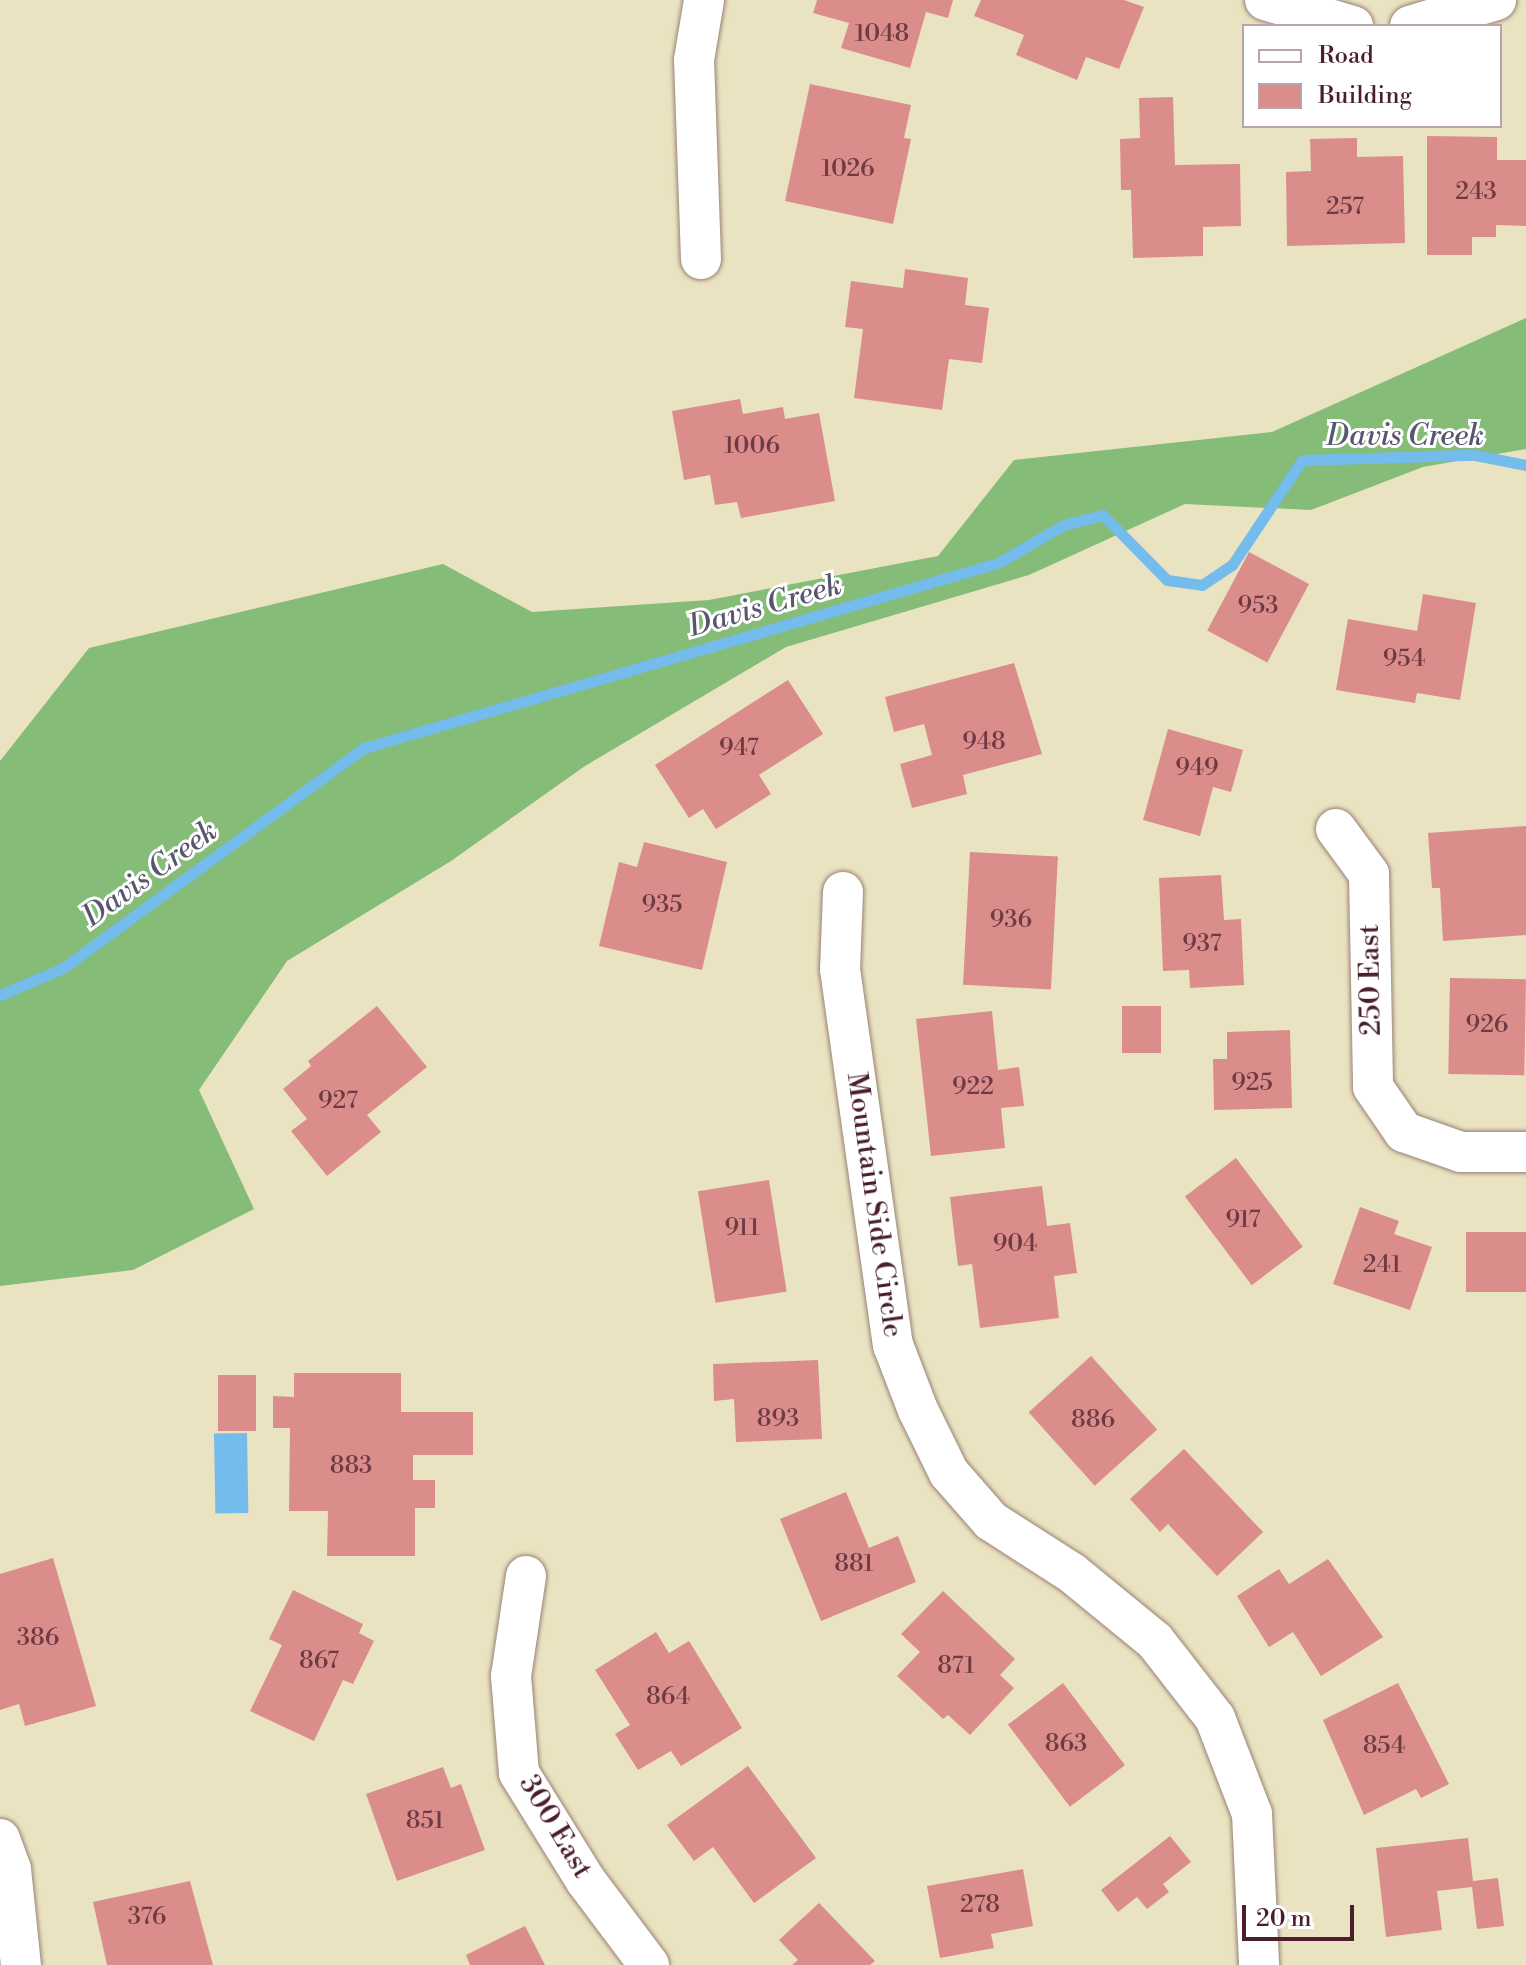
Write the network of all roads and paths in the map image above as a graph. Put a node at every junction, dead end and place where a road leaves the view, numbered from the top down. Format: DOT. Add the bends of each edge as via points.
graph roads {
  1 [pos="704,0"];
  2 [pos="1265,0"];
  3 [pos="1496,0"];
  4 [pos="1346,24"];
  5 [pos="1417,24"];
  6 [pos="701,259"];
  7 [pos="1336,829"];
  8 [pos="843,892"];
  9 [pos="1526,1152"];
  10 [pos="526,1576"];
  11 [pos="0,1839"];
  12 [pos="21,1965"];
  13 [pos="649,1965"];
  14 [pos="1259,1965"];
  1 -- 6 [label="street" via="694,60"];
  2 -- 4 [label="street"];
  3 -- 5 [label="street"];
  7 -- 9 [label="street, 250 East" via="1369,874 1373,1087 1404,1132 1461,1152"];
  8 -- 14 [label="street, Mountain Side Circle" via="840,969 893,1345 918,1410 949,1473 991,1521 1072,1573 1155,1641 1215,1718 1252,1814"];
  10 -- 13 [label="street, 300 East" via="511,1676 519,1773 586,1881"];
  11 -- 12 [label="street" via="11,1869"];
}
